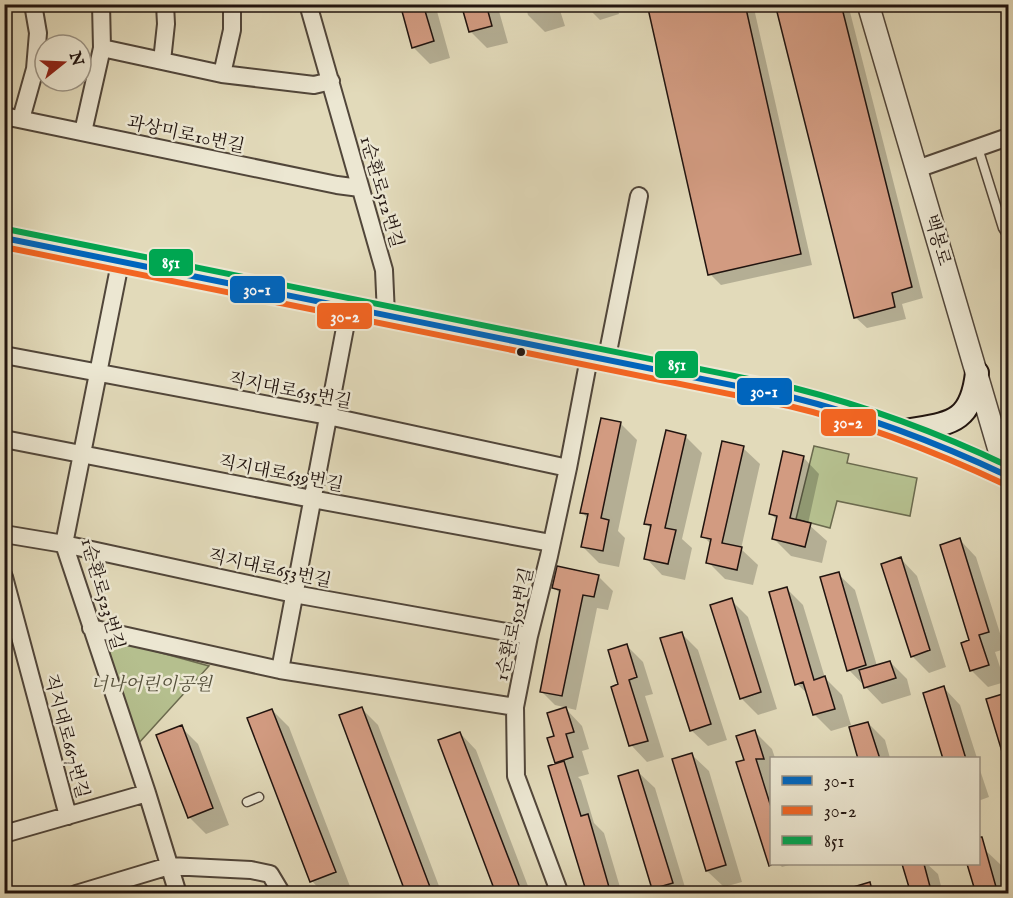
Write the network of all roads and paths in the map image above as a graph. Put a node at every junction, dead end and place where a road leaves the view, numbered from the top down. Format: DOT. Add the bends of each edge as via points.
graph roads {
  1 [pos="33,4"];
  2 [pos="101,4"];
  3 [pos="165,4"];
  4 [pos="232,4"];
  5 [pos="308,4"];
  6 [pos="868,4"];
  7 [pos="102,48"];
  8 [pos="162,61"];
  9 [pos="222,74"];
  10 [pos="331,81"];
  11 [pos="13,118"];
  12 [pos="83,132"];
  13 [pos="1008,137"];
  14 [pos="978,148"];
  15 [pos="917,169"];
  16 [pos="360,188"];
  17 [pos="639,196"];
  18 [pos="1008,236"];
  19 [pos="4,238"];
  20 [pos="120,264"];
  21 [pos="349,307"];
  22 [pos="386,315"];
  23 [pos="4,355"];
  24 [pos="597,360"];
  25 [pos="977,373"];
  26 [pos="98,374"];
  27 [pos="328,416"];
  28 [pos="906,431"];
  29 [pos="4,439"];
  30 [pos="81,454"];
  31 [pos="568,468"];
  32 [pos="1008,475"];
  33 [pos="312,499"];
  34 [pos="4,534"];
  35 [pos="551,543"];
  36 [pos="64,544"];
  37 [pos="4,577"];
  38 [pos="294,594"];
  39 [pos="91,628"];
  40 [pos="529,636"];
  41 [pos="280,670"];
  42 [pos="515,707"];
  43 [pos="147,793"];
  44 [pos="259,797"];
  45 [pos="247,802"];
  46 [pos="68,816"];
  47 [pos="4,834"];
  48 [pos="169,866"];
  49 [pos="76,894"];
  50 [pos="178,894"];
  51 [pos="282,894"];
  52 [pos="560,894"];
  1 -- 11 [label="street" via="38,33 34,69"];
  2 -- 7 [label="street"];
  3 -- 8 [label="street"];
  4 -- 9 [label="street" via="232,30"];
  5 -- 10 [label="street, 1순환로512번길"];
  6 -- 15 [label="street, 백봉로"];
  7 -- 8 [label="street"];
  7 -- 12 [label="street"];
  8 -- 9 [label="street"];
  9 -- 10 [label="street" via="314,85"];
  10 -- 16 [label="street, 1순환로512번길"];
  11 -- 12 [label="street, 과상미로10번길"];
  12 -- 16 [label="street, 과상미로10번길"];
  13 -- 14 [label="street"];
  14 -- 15 [label="street"];
  14 -- 18 [label="lane"];
  15 -- 25 [label="street, 백봉로"];
  16 -- 22 [label="street, 1순환로512번길" via="384,270"];
  17 -- 24 [label="street, 1순환로501번길"];
  19 -- 20 [label="street"];
  20 -- 21 [label="street"];
  20 -- 26 [label="street, 1순환로523번길"];
  21 -- 22 [label="street"];
  21 -- 27 [label="street"];
  22 -- 24 [label="street"];
  23 -- 26 [label="street, 직지대로635번길"];
  24 -- 28 [label="street" via="788,397"];
  24 -- 31 [label="street, 1순환로501번길"];
  25 -- 28 [label="main road" via="973,394 962,414 944,424"];
  25 -- 32 [label="street, 백봉로"];
  26 -- 27 [label="street, 직지대로635번길"];
  26 -- 30 [label="street, 1순환로523번길"];
  27 -- 31 [label="street, 직지대로635번길"];
  27 -- 33 [label="street"];
  28 -- 32 [label="street"];
  29 -- 30 [label="street, 직지대로639번길"];
  30 -- 33 [label="street, 직지대로639번길"];
  30 -- 36 [label="street, 1순환로523번길"];
  31 -- 35 [label="street, 1순환로501번길"];
  33 -- 35 [label="street, 직지대로639번길"];
  33 -- 38 [label="street"];
  34 -- 36 [label="street, 직지대로653번길"];
  35 -- 40 [label="street, 1순환로501번길"];
  36 -- 38 [label="street, 직지대로653번길"];
  36 -- 39 [label="street, 1순환로523번길"];
  37 -- 46 [label="street, 직지대로667번길"];
  38 -- 40 [label="street, 직지대로653번길"];
  38 -- 41 [label="street"];
  39 -- 41 [label="street"];
  39 -- 43 [label="street, 1순환로523번길"];
  40 -- 42 [label="street, 1순환로501번길"];
  41 -- 42 [label="street"];
  42 -- 52 [label="street, 1순환로501번길" via="516,776"];
  43 -- 46 [label="street, 직지대로667번길"];
  43 -- 48 [label="street, 1순환로523번길"];
  44 -- 45 [label="lane"];
  46 -- 47 [label="street, 직지대로667번길"];
  48 -- 49 [label="street"];
  48 -- 50 [label="street, 1순환로523번길"];
  48 -- 51 [label="street" via="270,874"];
}
